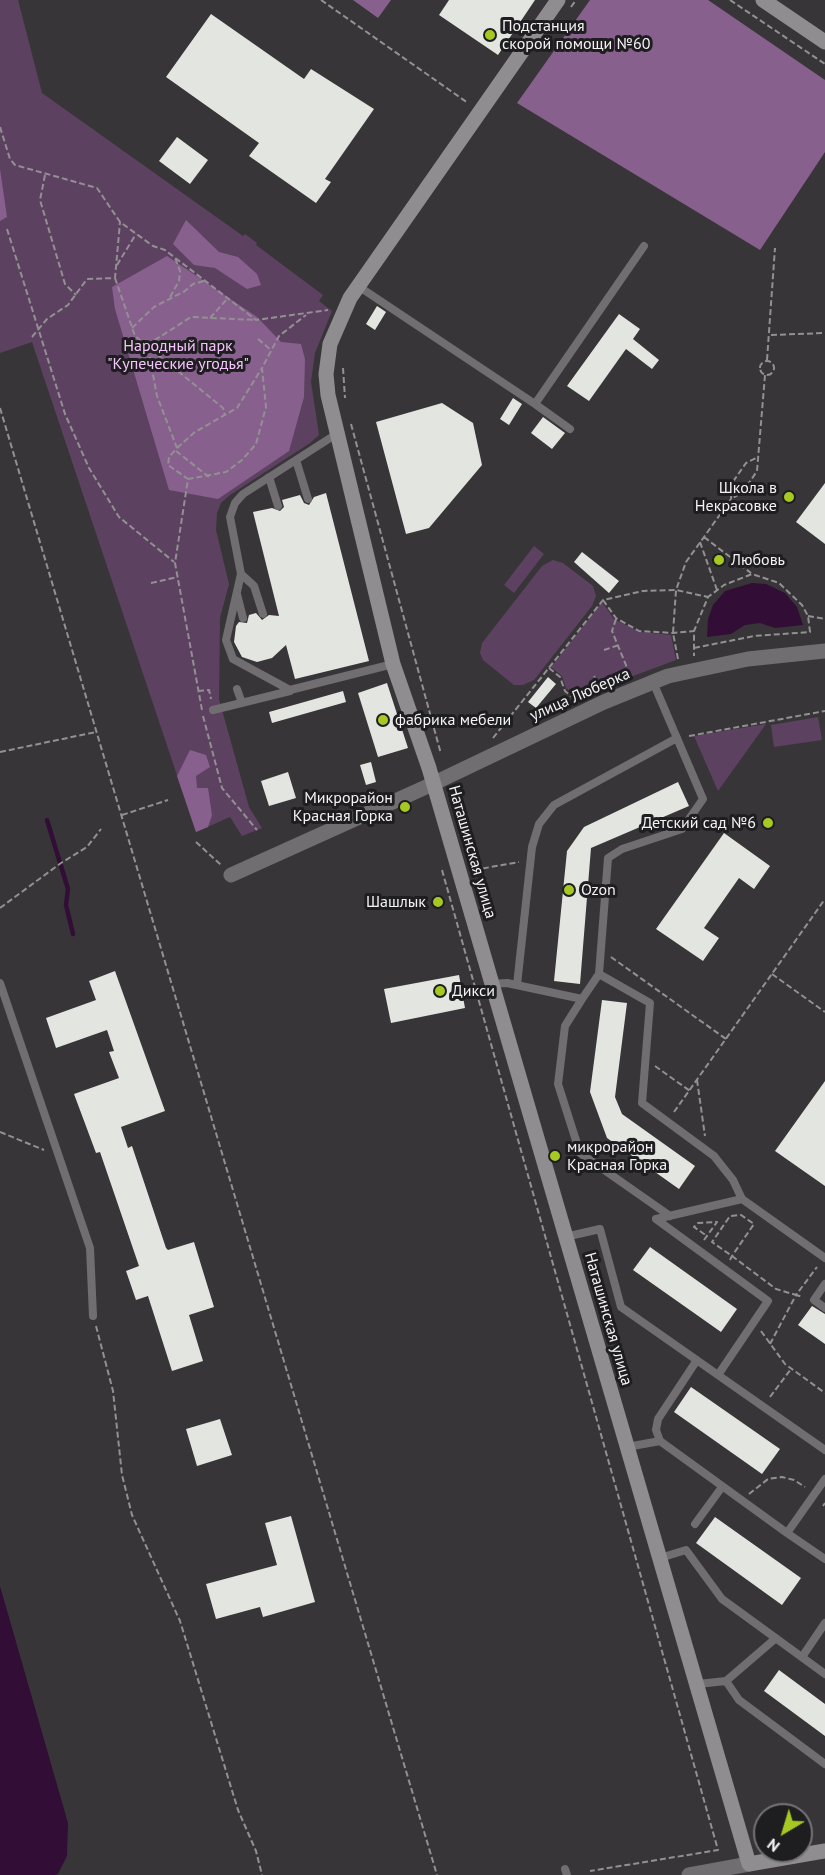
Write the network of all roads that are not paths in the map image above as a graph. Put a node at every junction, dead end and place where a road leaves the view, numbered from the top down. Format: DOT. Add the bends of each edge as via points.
graph roads {
  1 [pos="763,0"];
  2 [pos="564,5"];
  3 [pos="825,42"];
  4 [pos="644,246"];
  5 [pos="358,286"];
  6 [pos="535,404"];
  7 [pos="570,429"];
  8 [pos="338,433"];
  9 [pos="296,460"];
  10 [pos="269,477"];
  11 [pos="308,499"];
  12 [pos="278,506"];
  13 [pos="241,574"];
  14 [pos="236,591"];
  15 [pos="263,614"];
  16 [pos="243,618"];
  17 [pos="825,651"];
  18 [pos="393,664"];
  19 [pos="652,682"];
  20 [pos="237,688"];
  21 [pos="290,690"];
  22 [pos="242,703"];
  23 [pos="213,710"];
  24 [pos="677,738"];
  25 [pos="434,783"];
  26 [pos="231,874"];
  27 [pos="599,974"];
  28 [pos="0,983"];
  29 [pos="490,984"];
  30 [pos="517,986"];
  31 [pos="582,999"];
  32 [pos="742,1199"];
  33 [pos="670,1216"];
  34 [pos="565,1237"];
  35 [pos="825,1257"];
  36 [pos="825,1284"];
  37 [pos="825,1308"];
  38 [pos="93,1316"];
  39 [pos="697,1360"];
  40 [pos="718,1375"];
  41 [pos="660,1441"];
  42 [pos="627,1447"];
  43 [pos="825,1450"];
  44 [pos="825,1479"];
  45 [pos="722,1487"];
  46 [pos="694,1524"];
  47 [pos="787,1533"];
  48 [pos="660,1558"];
  49 [pos="825,1559"];
  50 [pos="825,1623"];
  51 [pos="776,1638"];
  52 [pos="802,1657"];
  53 [pos="825,1674"];
  54 [pos="726,1681"];
  55 [pos="698,1684"];
  56 [pos="825,1764"];
  57 [pos="825,1851"];
  58 [pos="749,1864"];
  59 [pos="732,1871"];
  60 [pos="689,1875"];
  1 -- 3 [label="street"];
  2 -- 5 [label="street, Наташинская улица" via="479,112"];
  4 -- 6 [label="lane"];
  5 -- 6 [label="lane"];
  5 -- 8 [label="street, Наташинская улица" via="340,318 328,359 328,395"];
  6 -- 7 [label="lane"];
  8 -- 9 [label="lane"];
  8 -- 18 [label="street, Наташинская улица"];
  9 -- 10 [label="lane"];
  9 -- 11 [label="lane"];
  10 -- 12 [label="lane"];
  10 -- 13 [label="lane" via="243,494 230,517"];
  13 -- 14 [label="lane"];
  13 -- 15 [label="lane" via="254,586"];
  14 -- 16 [label="lane"];
  14 -- 21 [label="lane" via="226,640 233,659"];
  17 -- 19 [label="street, улица Люберка" via="748,659"];
  18 -- 21 [label="lane"];
  18 -- 25 [label="street, Наташинская улица"];
  19 -- 24 [label="lane"];
  19 -- 25 [label="street, улица Люберка"];
  20 -- 22 [label="lane"];
  21 -- 22 [label="lane"];
  22 -- 23 [label="lane"];
  24 -- 27 [label="lane" via="703,799 682,829 622,849 608,858"];
  24 -- 30 [label="lane" via="554,805 539,824 530,860"];
  25 -- 26 [label="street, улица Люберка"];
  25 -- 29 [label="street, Наташинская улица"];
  27 -- 31 [label="lane"];
  27 -- 32 [label="lane" via="650,1003 642,1103 708,1151 733,1180"];
  28 -- 38 [label="lane" via="90,1248"];
  29 -- 30 [label="lane"];
  29 -- 34 [label="street, Наташинская улица"];
  30 -- 31 [label="lane"];
  31 -- 33 [label="lane" via="565,1026 558,1084 580,1153"];
  32 -- 33 [label="lane"];
  32 -- 35 [label="lane"];
  33 -- 40 [label="lane" via="656,1219 768,1301"];
  34 -- 39 [label="lane" via="600,1228 621,1307"];
  34 -- 42 [label="street, Наташинская улица"];
  36 -- 37 [label="lane" via="814,1300"];
  39 -- 40 [label="lane"];
  39 -- 41 [label="lane" via="658,1419"];
  40 -- 43 [label="lane"];
  41 -- 42 [label="lane"];
  41 -- 45 [label="lane"];
  42 -- 48 [label="street, Наташинская улица"];
  44 -- 47 [label="lane"];
  45 -- 46 [label="lane"];
  45 -- 47 [label="lane"];
  47 -- 49 [label="lane"];
  48 -- 51 [label="lane" via="686,1550 722,1599"];
  48 -- 55 [label="street, Наташинская улица"];
  50 -- 52 [label="lane"];
  51 -- 52 [label="lane"];
  51 -- 54 [label="lane"];
  52 -- 53 [label="lane"];
  54 -- 55 [label="lane"];
  54 -- 56 [label="lane" via="739,1700"];
  55 -- 58 [label="street, Наташинская улица"];
  57 -- 58 [label="street"];
  58 -- 59 [label="street"];
  59 -- 60 [label="street"];
}
